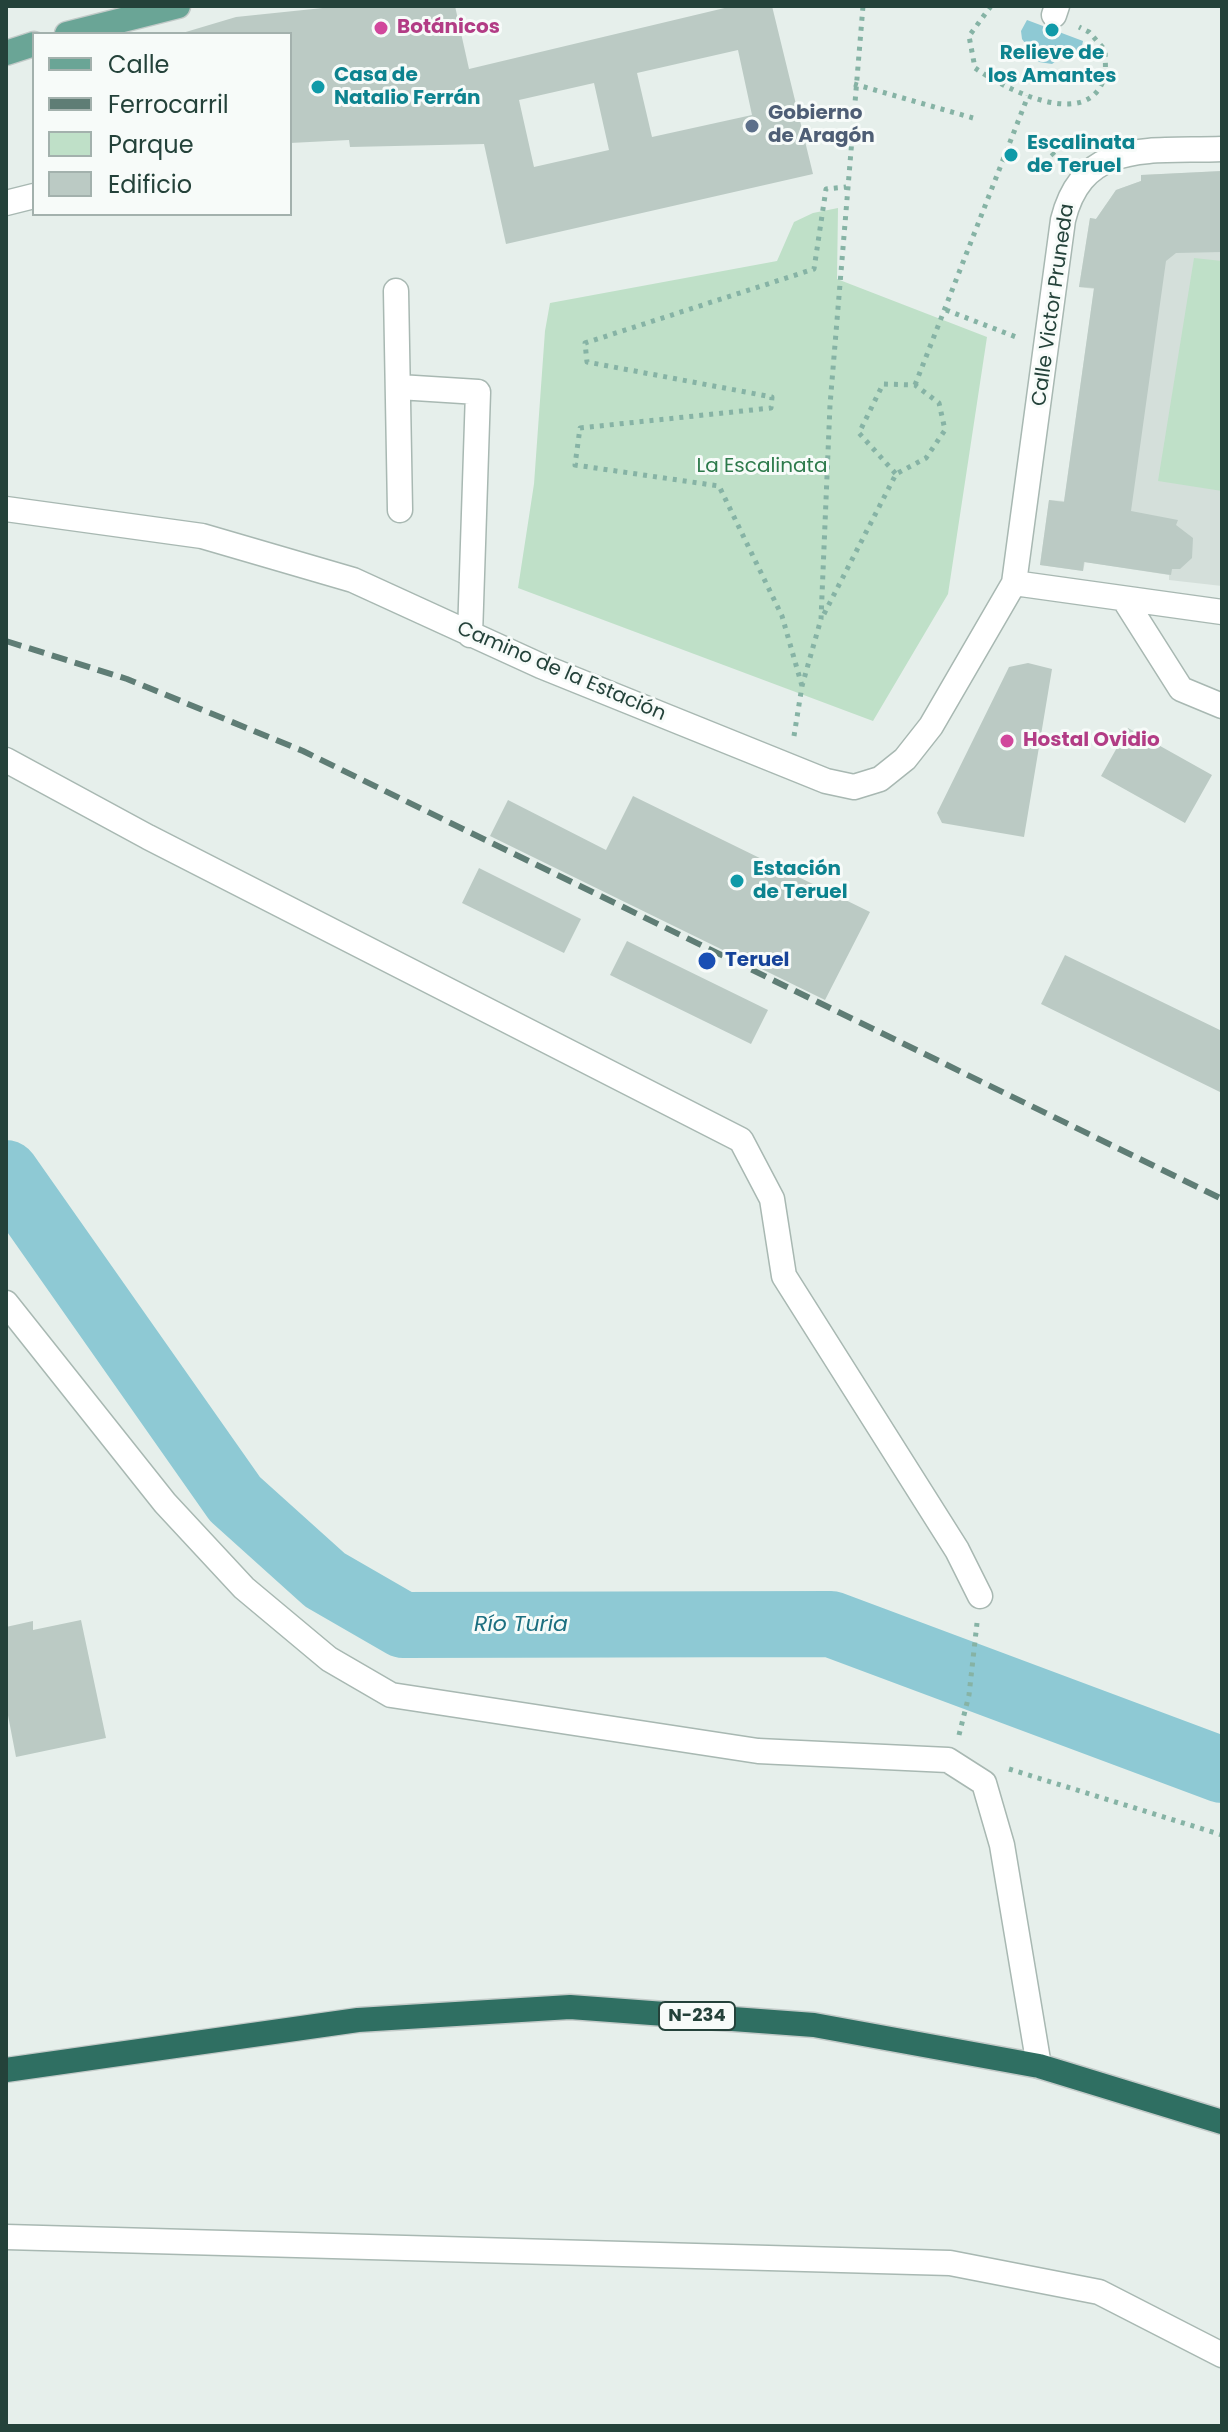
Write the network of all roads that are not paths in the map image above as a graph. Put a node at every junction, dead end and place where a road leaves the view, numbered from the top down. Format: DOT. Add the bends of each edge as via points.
graph roads {
  1 [pos="178,6"];
  2 [pos="139,25"];
  3 [pos="83,32"];
  4 [pos="32,45"];
  5 [pos="6,53"];
  6 [pos="1222,149"];
  7 [pos="32,196"];
  8 [pos="6,203"];
  9 [pos="396,291"];
  10 [pos="399,387"];
  11 [pos="6,509"];
  12 [pos="400,510"];
  13 [pos="1014,583"];
  14 [pos="1124,599"];
  15 [pos="1222,612"];
  16 [pos="470,635"];
  17 [pos="1222,706"];
  18 [pos="6,760"];
  19 [pos="6,1303"];
  20 [pos="980,1596"];
  21 [pos="1039,2066"];
  22 [pos="6,2070"];
  23 [pos="1222,2122"];
  24 [pos="6,2237"];
  25 [pos="1222,2355"];
  1 -- 2 [label="main road"];
  2 -- 3 [label="main road"];
  4 -- 5 [label="main road"];
  6 -- 13 [label="street, Calle Victor Pruneda" via="1102,160 1077,181 1063,220"];
  7 -- 8 [label="street"];
  9 -- 10 [label="street"];
  10 -- 12 [label="street"];
  10 -- 16 [label="street" via="478,392"];
  11 -- 16 [label="street, Camino de la Estación" via="202,536 353,580"];
  13 -- 14 [label="street"];
  13 -- 16 [label="street, Camino de la Estación" via="931,726 905,759 880,779 854,787 790,766"];
  14 -- 15 [label="street"];
  14 -- 17 [label="street" via="1181,689"];
  18 -- 20 [label="street" via="741,1140 772,1199 784,1276 957,1550"];
  19 -- 21 [label="street" via="165,1503 244,1588 329,1659 391,1695 758,1751 948,1760 984,1783 1002,1845"];
  21 -- 22 [label="highway, N-234" via="814,2025 570,2007 358,2020"];
  21 -- 23 [label="highway, N-234"];
  24 -- 25 [label="street" via="950,2263 1099,2292"];
}
